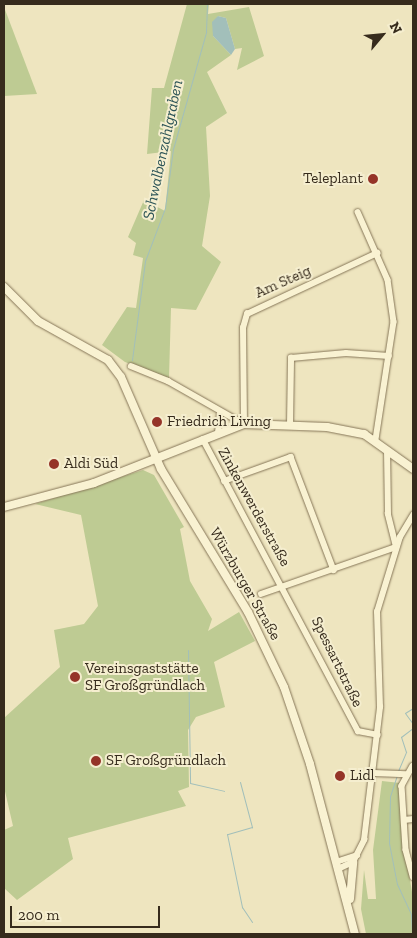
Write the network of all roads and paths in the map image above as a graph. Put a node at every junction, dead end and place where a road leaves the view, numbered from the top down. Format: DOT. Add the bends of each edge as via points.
graph roads {
  1 [pos="358,212"];
  2 [pos="377,253"];
  3 [pos="4,288"];
  4 [pos="390,356"];
  5 [pos="131,366"];
  6 [pos="220,413"];
  7 [pos="241,424"];
  8 [pos="290,424"];
  9 [pos="218,433"];
  10 [pos="203,439"];
  11 [pos="376,440"];
  12 [pos="386,451"];
  13 [pos="156,459"];
  14 [pos="413,469"];
  15 [pos="224,482"];
  16 [pos="4,507"];
  17 [pos="413,515"];
  18 [pos="392,537"];
  19 [pos="400,537"];
  20 [pos="396,547"];
  21 [pos="334,570"];
  22 [pos="284,586"];
  23 [pos="261,594"];
  24 [pos="378,735"];
  25 [pos="413,766"];
  26 [pos="374,773"];
  27 [pos="404,773"];
  28 [pos="413,819"];
  29 [pos="404,820"];
  30 [pos="355,858"];
  31 [pos="411,861"];
  32 [pos="337,865"];
  33 [pos="413,877"];
  34 [pos="352,921"];
  35 [pos="355,934"];
  1 -- 2 [label="street"];
  2 -- 4 [label="street" via="392,300"];
  2 -- 7 [label="street, Am Steig" via="247,314 243,328"];
  3 -- 13 [label="main road, Würzburger Straße" via="48,328 115,366"];
  4 -- 8 [label="street" via="346,353 291,358"];
  4 -- 11 [label="street"];
  5 -- 6 [label="street" via="168,381"];
  6 -- 7 [label="street"];
  6 -- 9 [label="street"];
  7 -- 8 [label="main road"];
  7 -- 9 [label="main road"];
  8 -- 11 [label="main road" via="341,429"];
  9 -- 10 [label="main road"];
  10 -- 13 [label="main road"];
  10 -- 15 [label="street, Zinkenwerderstraße"];
  11 -- 12 [label="main road"];
  12 -- 14 [label="main road"];
  12 -- 18 [label="street"];
  13 -- 16 [label="main road" via="94,483"];
  13 -- 32 [label="main road, Würzburger Straße" via="274,663 304,741"];
  15 -- 21 [label="street" via="290,457"];
  15 -- 22 [label="street, Zinkenwerderstraße"];
  17 -- 19 [label="street"];
  18 -- 19 [label="street"];
  18 -- 20 [label="street"];
  19 -- 20 [label="street"];
  20 -- 21 [label="street"];
  20 -- 24 [label="street" via="375,622 380,699"];
  21 -- 22 [label="street"];
  22 -- 23 [label="street"];
  22 -- 24 [label="street, Spessartstraße" via="358,731"];
  24 -- 26 [label="street"];
  25 -- 27 [label="street"];
  26 -- 27 [label="street"];
  26 -- 30 [label="street" via="364,840"];
  27 -- 29 [label="street"];
  28 -- 29 [label="street"];
  29 -- 31 [label="street"];
  30 -- 32 [label="street"];
  30 -- 34 [label="main road" via="348,881"];
  31 -- 33 [label="street"];
  32 -- 34 [label="main road, Würzburger Straße"];
  34 -- 35 [label="main road, Würzburger Straße"];
}
